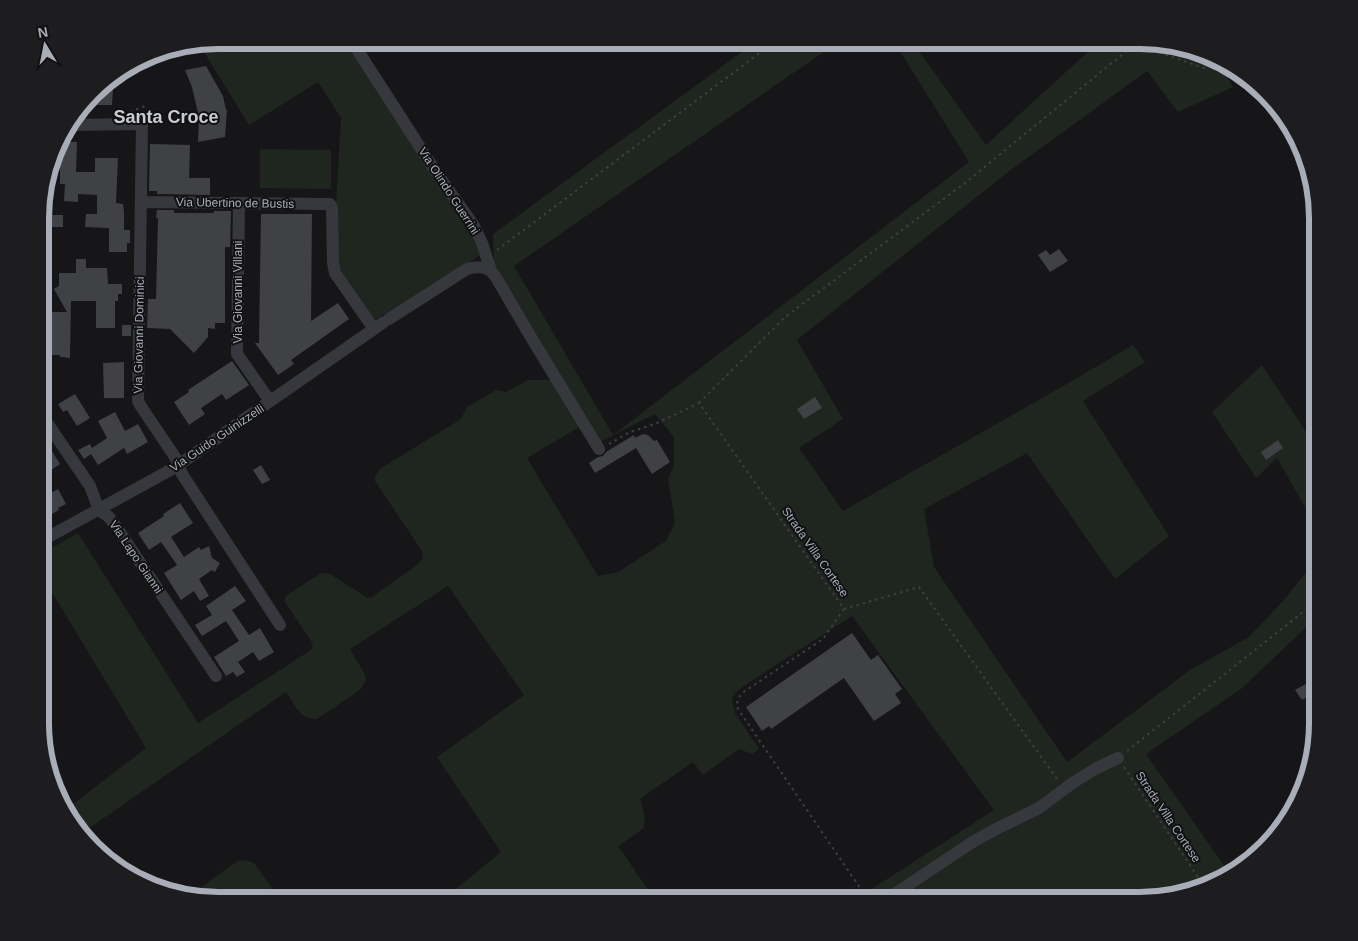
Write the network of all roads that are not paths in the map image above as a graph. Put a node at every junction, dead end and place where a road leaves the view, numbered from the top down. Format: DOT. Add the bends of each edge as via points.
graph roads {
  1 [pos="357,49"];
  2 [pos="77,124"];
  3 [pos="141,202"];
  4 [pos="239,202"];
  5 [pos="491,272"];
  6 [pos="383,323"];
  7 [pos="270,401"];
  8 [pos="49,425"];
  9 [pos="599,450"];
  10 [pos="178,465"];
  11 [pos="99,510"];
  12 [pos="49,537"];
  13 [pos="280,625"];
  14 [pos="216,676"];
  15 [pos="1118,758"];
  16 [pos="898,892"];
  1 -- 5 [label="street, Via Olindo Guerrini" via="474,226"];
  2 -- 3 [label="street, Via Giovanni Dominici" via="142,124"];
  3 -- 4 [label="street, Via Ubertino de Bustis"];
  3 -- 10 [label="street, Via Giovanni Dominici" via="138,401"];
  4 -- 6 [label="street, Via Ubertino de Bustis" via="330,204 335,273"];
  4 -- 7 [label="street, Via Giovanni Villani" via="237,354"];
  5 -- 6 [label="street, Via Guido Guinizzelli" via="483,268 467,269"];
  5 -- 9 [label="street, Via Olindo Guerrini"];
  6 -- 7 [label="street, Via Guido Guinizzelli"];
  7 -- 10 [label="street, Via Guido Guinizzelli"];
  8 -- 11 [label="street, Via Lapo Gianni" via="89,485"];
  10 -- 11 [label="street, Via Guido Guinizzelli"];
  10 -- 13 [label="street, Via Giovanni Dominici"];
  11 -- 12 [label="street, Via Guido Guinizzelli"];
  11 -- 14 [label="street, Via Lapo Gianni" via="117,528"];
  15 -- 16 [label="street" via="1081,777 1039,808 971,843"];
}
